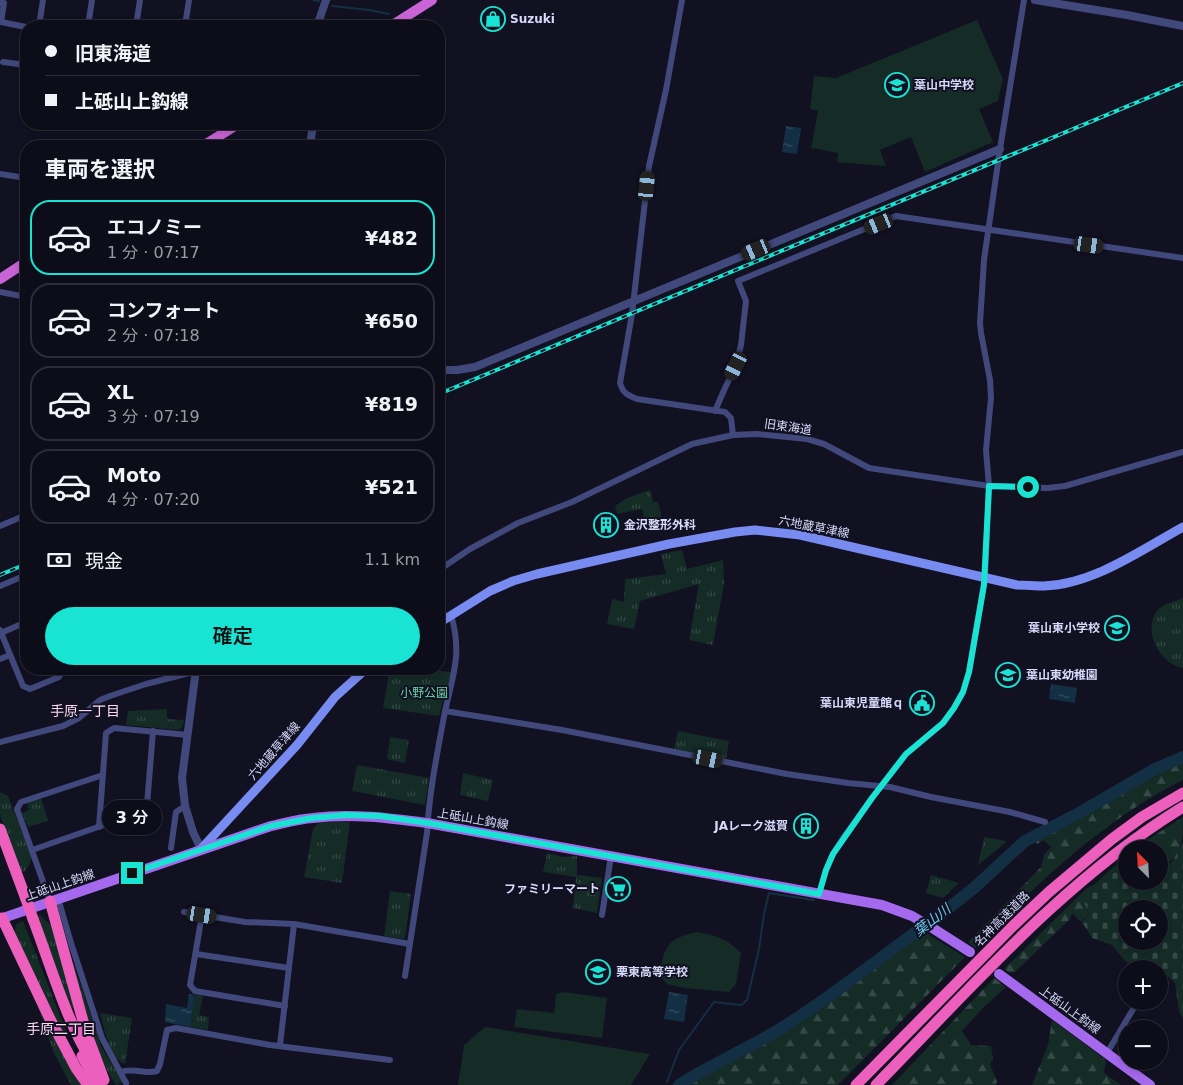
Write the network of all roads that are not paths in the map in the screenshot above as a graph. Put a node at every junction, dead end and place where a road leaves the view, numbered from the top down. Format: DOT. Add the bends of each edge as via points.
graph roads {
  1 [pos="43,0"];
  2 [pos="92,0"];
  3 [pos="140,0"];
  4 [pos="189,0"];
  5 [pos="326,0"];
  6 [pos="432,0"];
  7 [pos="682,0"];
  8 [pos="1024,0"];
  9 [pos="1035,0"];
  10 [pos="0,3"];
  11 [pos="39,20"];
  12 [pos="89,20"];
  13 [pos="137,20"];
  14 [pos="186,20"];
  15 [pos="319,20"];
  16 [pos="400,20"];
  17 [pos="20,26"];
  18 [pos="1183,26"];
  19 [pos="3,62"];
  20 [pos="20,64"];
  21 [pos="228,130"];
  22 [pos="213,140"];
  23 [pos="1000,149"];
  24 [pos="0,174"];
  25 [pos="20,177"];
  26 [pos="988,230"];
  27 [pos="1183,258"];
  28 [pos="20,266"];
  29 [pos="0,279"];
  30 [pos="0,292"];
  31 [pos="20,297"];
  32 [pos="633,302"];
  33 [pos="445,370"];
  34 [pos="715,411"];
  35 [pos="733,435"];
  36 [pos="1183,452"];
  37 [pos="989,486"];
  38 [pos="20,518"];
  39 [pos="0,526"];
  40 [pos="1183,527"];
  41 [pos="445,566"];
  42 [pos="985,577"];
  43 [pos="20,578"];
  44 [pos="0,586"];
  45 [pos="451,615"];
  46 [pos="445,619"];
  47 [pos="20,624"];
  48 [pos="1,631"];
  49 [pos="10,655"];
  50 [pos="0,659"];
  51 [pos="60,675"];
  52 [pos="178,675"];
  53 [pos="195,675"];
  54 [pos="359,675"];
  55 [pos="445,711"];
  56 [pos="153,731"];
  57 [pos="188,735"];
  58 [pos="0,742"];
  59 [pos="103,775"];
  60 [pos="882,786"];
  61 [pos="1183,793"];
  62 [pos="185,806"];
  63 [pos="1183,807"];
  64 [pos="1045,822"];
  65 [pos="428,823"];
  66 [pos="99,827"];
  67 [pos="0,829"];
  68 [pos="0,846"];
  69 [pos="172,848"];
  70 [pos="201,849"];
  71 [pos="32,850"];
  72 [pos="611,856"];
  73 [pos="819,894"];
  74 [pos="54,900"];
  75 [pos="23,901"];
  76 [pos="184,912"];
  77 [pos="202,915"];
  78 [pos="602,915"];
  79 [pos="1,918"];
  80 [pos="294,924"];
  81 [pos="410,944"];
  82 [pos="970,952"];
  83 [pos="196,954"];
  84 [pos="289,968"];
  85 [pos="999,974"];
  86 [pos="404,976"];
  87 [pos="958,1001"];
  88 [pos="285,1006"];
  89 [pos="1133,1010"];
  90 [pos="280,1045"];
  91 [pos="1107,1053"];
  92 [pos="390,1060"];
  93 [pos="120,1072"];
  94 [pos="104,1083"];
  95 [pos="126,1083"];
  96 [pos="88,1085"];
  97 [pos="856,1085"];
  98 [pos="876,1085"];
  99 [pos="880,1085"];
  100 [pos="1150,1085"];
  1 -- 11 [label="street"];
  2 -- 12 [label="street"];
  3 -- 13 [label="street"];
  4 -- 14 [label="street"];
  5 -- 15 [label="street"];
  6 -- 16 [label="highway"];
  7 -- 32 [label="street" via="649,166"];
  8 -- 23 [label="street"];
  9 -- 18 [label="street"];
  10 -- 17 [label="street" via="4,3 2,22"];
  19 -- 20 [label="street"];
  21 -- 22 [label="highway"];
  23 -- 26 [label="street"];
  23 -- 32 [label="street"];
  24 -- 25 [label="street"];
  26 -- 27 [label="street"];
  26 -- 34 [label="street" via="896,216 738,282 746,301 741,345 736,366"];
  26 -- 37 [label="street" via="980,322 991,398 986,450"];
  28 -- 29 [label="highway"];
  30 -- 31 [label="street"];
  32 -- 33 [label="street" via="475,367"];
  32 -- 34 [label="street" via="620,383 622,391 637,399"];
  34 -- 35 [label="street" via="725,412 731,418"];
  35 -- 37 [label="street, 旧東海道" via="807,439 828,446 868,468"];
  35 -- 41 [label="street, 旧東海道" via="692,444 572,502 518,523"];
  36 -- 37 [label="street, 旧東海道" via="1065,486"];
  37 -- 42 [label="street"];
  38 -- 39 [label="street"];
  40 -- 42 [label="main road, 六地蔵草津線" via="1104,569 1065,583 1016,585"];
  42 -- 45 [label="main road, 六地蔵草津線" via="800,535 755,530 669,544 537,574 490,591"];
  42 -- 60 [label="street" via="969,672 962,694 943,723 906,754"];
  43 -- 44 [label="street"];
  45 -- 46 [label="main road, 六地蔵草津線"];
  45 -- 55 [label="street" via="457,637 457,661"];
  47 -- 48 [label="street"];
  48 -- 49 [label="street"];
  49 -- 50 [label="street"];
  49 -- 51 [label="street" via="23,686 30,689"];
  52 -- 58 [label="street" via="100,700 79,718 63,726"];
  53 -- 57 [label="street"];
  54 -- 70 [label="main road, 六地蔵草津線" via="335,697 286,758"];
  55 -- 60 [label="street" via="562,730 780,773"];
  55 -- 65 [label="street"];
  56 -- 57 [label="street"];
  56 -- 59 [label="street" via="114,728 106,733"];
  56 -- 66 [label="street" via="147,805 141,812"];
  57 -- 62 [label="street" via="182,778"];
  59 -- 66 [label="street"];
  59 -- 71 [label="street" via="21,802 17,809"];
  60 -- 64 [label="street"];
  60 -- 73 [label="street" via="833,854"];
  61 -- 97 [label="highway, 名神高速道路" via="1112,839 1049,892"];
  62 -- 69 [label="street" via="176,812"];
  62 -- 70 [label="street"];
  63 -- 87 [label="highway, 名神高速道路" via="1091,872 1023,934"];
  65 -- 70 [label="main road, 上砥山上鈎線" via="380,816 312,818 271,826"];
  65 -- 72 [label="main road, 上砥山上鈎線"];
  65 -- 81 [label="street"];
  66 -- 71 [label="street"];
  67 -- 75 [label="highway"];
  68 -- 75 [label="highway"];
  70 -- 74 [label="main road, 上砥山上鈎線"];
  71 -- 74 [label="street"];
  72 -- 73 [label="main road, 上砥山上鈎線"];
  72 -- 78 [label="street"];
  73 -- 82 [label="main road, 上砥山上鈎線" via="882,905 912,916"];
  74 -- 79 [label="main road, 上砥山上鈎線"];
  74 -- 93 [label="street" via="102,1038"];
  74 -- 94 [label="highway" via="86,1032"];
  75 -- 94 [label="highway, bridge" via="85,1051"];
  76 -- 77 [label="street"];
  77 -- 80 [label="street" via="245,922"];
  77 -- 83 [label="street"];
  79 -- 96 [label="highway" via="50,1019"];
  80 -- 81 [label="street"];
  80 -- 84 [label="street"];
  81 -- 86 [label="street"];
  83 -- 84 [label="street"];
  83 -- 88 [label="street" via="190,985 194,991"];
  84 -- 88 [label="street"];
  85 -- 91 [label="main road, 上砥山上鈎線"];
  87 -- 98 [label="highway, 名神高速道路"];
  87 -- 99 [label="highway"];
  88 -- 90 [label="street"];
  89 -- 91 [label="street"];
  90 -- 92 [label="street"];
  90 -- 93 [label="street" via="176,1028 167,1030 157,1071 150,1073 130,1068"];
  91 -- 100 [label="main road, 上砥山上鈎線"];
  93 -- 95 [label="street"];
}
